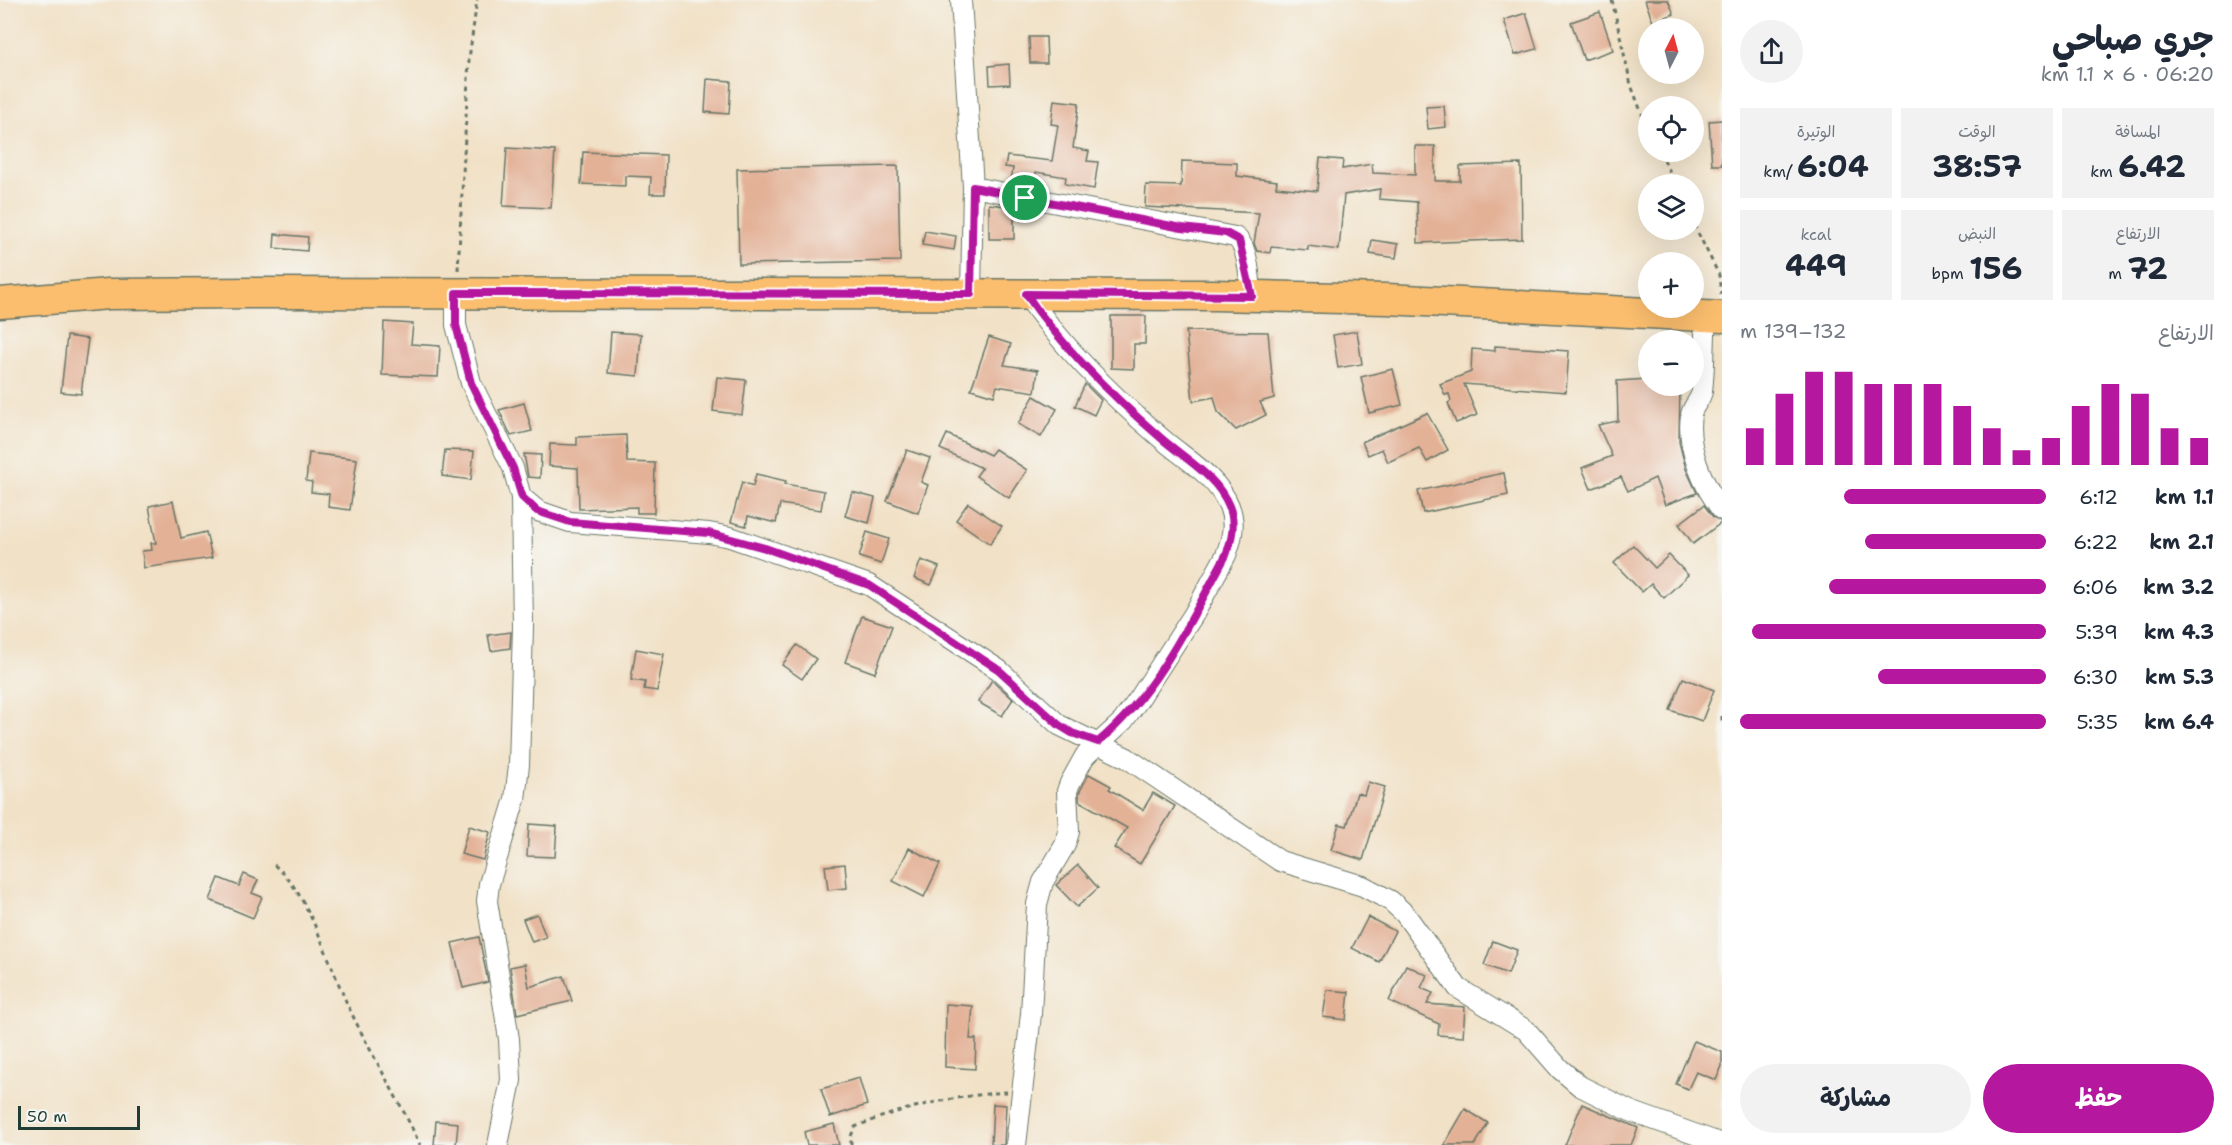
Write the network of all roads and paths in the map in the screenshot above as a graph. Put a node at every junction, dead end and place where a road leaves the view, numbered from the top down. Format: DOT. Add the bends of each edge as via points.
graph roads {
  1 [pos="477,0"];
  2 [pos="961,0"];
  3 [pos="1612,0"];
  4 [pos="1638,104"];
  5 [pos="973,187"];
  6 [pos="1702,240"];
  7 [pos="456,293"];
  8 [pos="971,294"];
  9 [pos="1026,294"];
  10 [pos="1252,296"];
  11 [pos="0,303"];
  12 [pos="1717,312"];
  13 [pos="522,497"];
  14 [pos="1722,510"];
  15 [pos="1722,716"];
  16 [pos="1722,725"];
  17 [pos="1098,742"];
  18 [pos="274,865"];
  19 [pos="1022,1090"];
  20 [pos="1722,1144"];
  21 [pos="420,1145"];
  22 [pos="498,1145"];
  23 [pos="851,1145"];
  24 [pos="1016,1145"];
  1 -- 7 [label="path" via="469,59"];
  2 -- 5 [label="street"];
  3 -- 4 [label="path"];
  5 -- 8 [label="street"];
  5 -- 10 [label="street" via="1235,237 1243,249"];
  6 -- 12 [label="path" via="1719,275"];
  7 -- 8 [label="main road"];
  7 -- 11 [label="main road" via="109,294"];
  7 -- 13 [label="street" via="456,325 471,383 513,468"];
  8 -- 9 [label="main road"];
  9 -- 10 [label="main road"];
  9 -- 17 [label="street" via="1067,347 1160,438 1219,489 1233,522 1226,555 1188,624 1123,721"];
  10 -- 12 [label="main road"];
  12 -- 14 [label="street" via="1702,394 1690,419 1704,480"];
  13 -- 17 [label="street" via="551,518 604,527 709,533 851,577 893,599 999,670 1059,725"];
  13 -- 22 [label="street" via="519,765 515,799 487,901 509,1039 511,1080"];
  15 -- 16 [label="path"];
  17 -- 19 [label="street" via="1070,783 1069,832 1043,882 1037,904"];
  17 -- 20 [label="street" via="1280,861 1354,883 1390,901 1405,914 1458,988 1526,1030 1580,1086 1630,1111"];
  18 -- 21 [label="path" via="298,895 348,1007"];
  19 -- 23 [label="path" via="958,1097 877,1119 855,1127"];
  19 -- 24 [label="street"];
}
